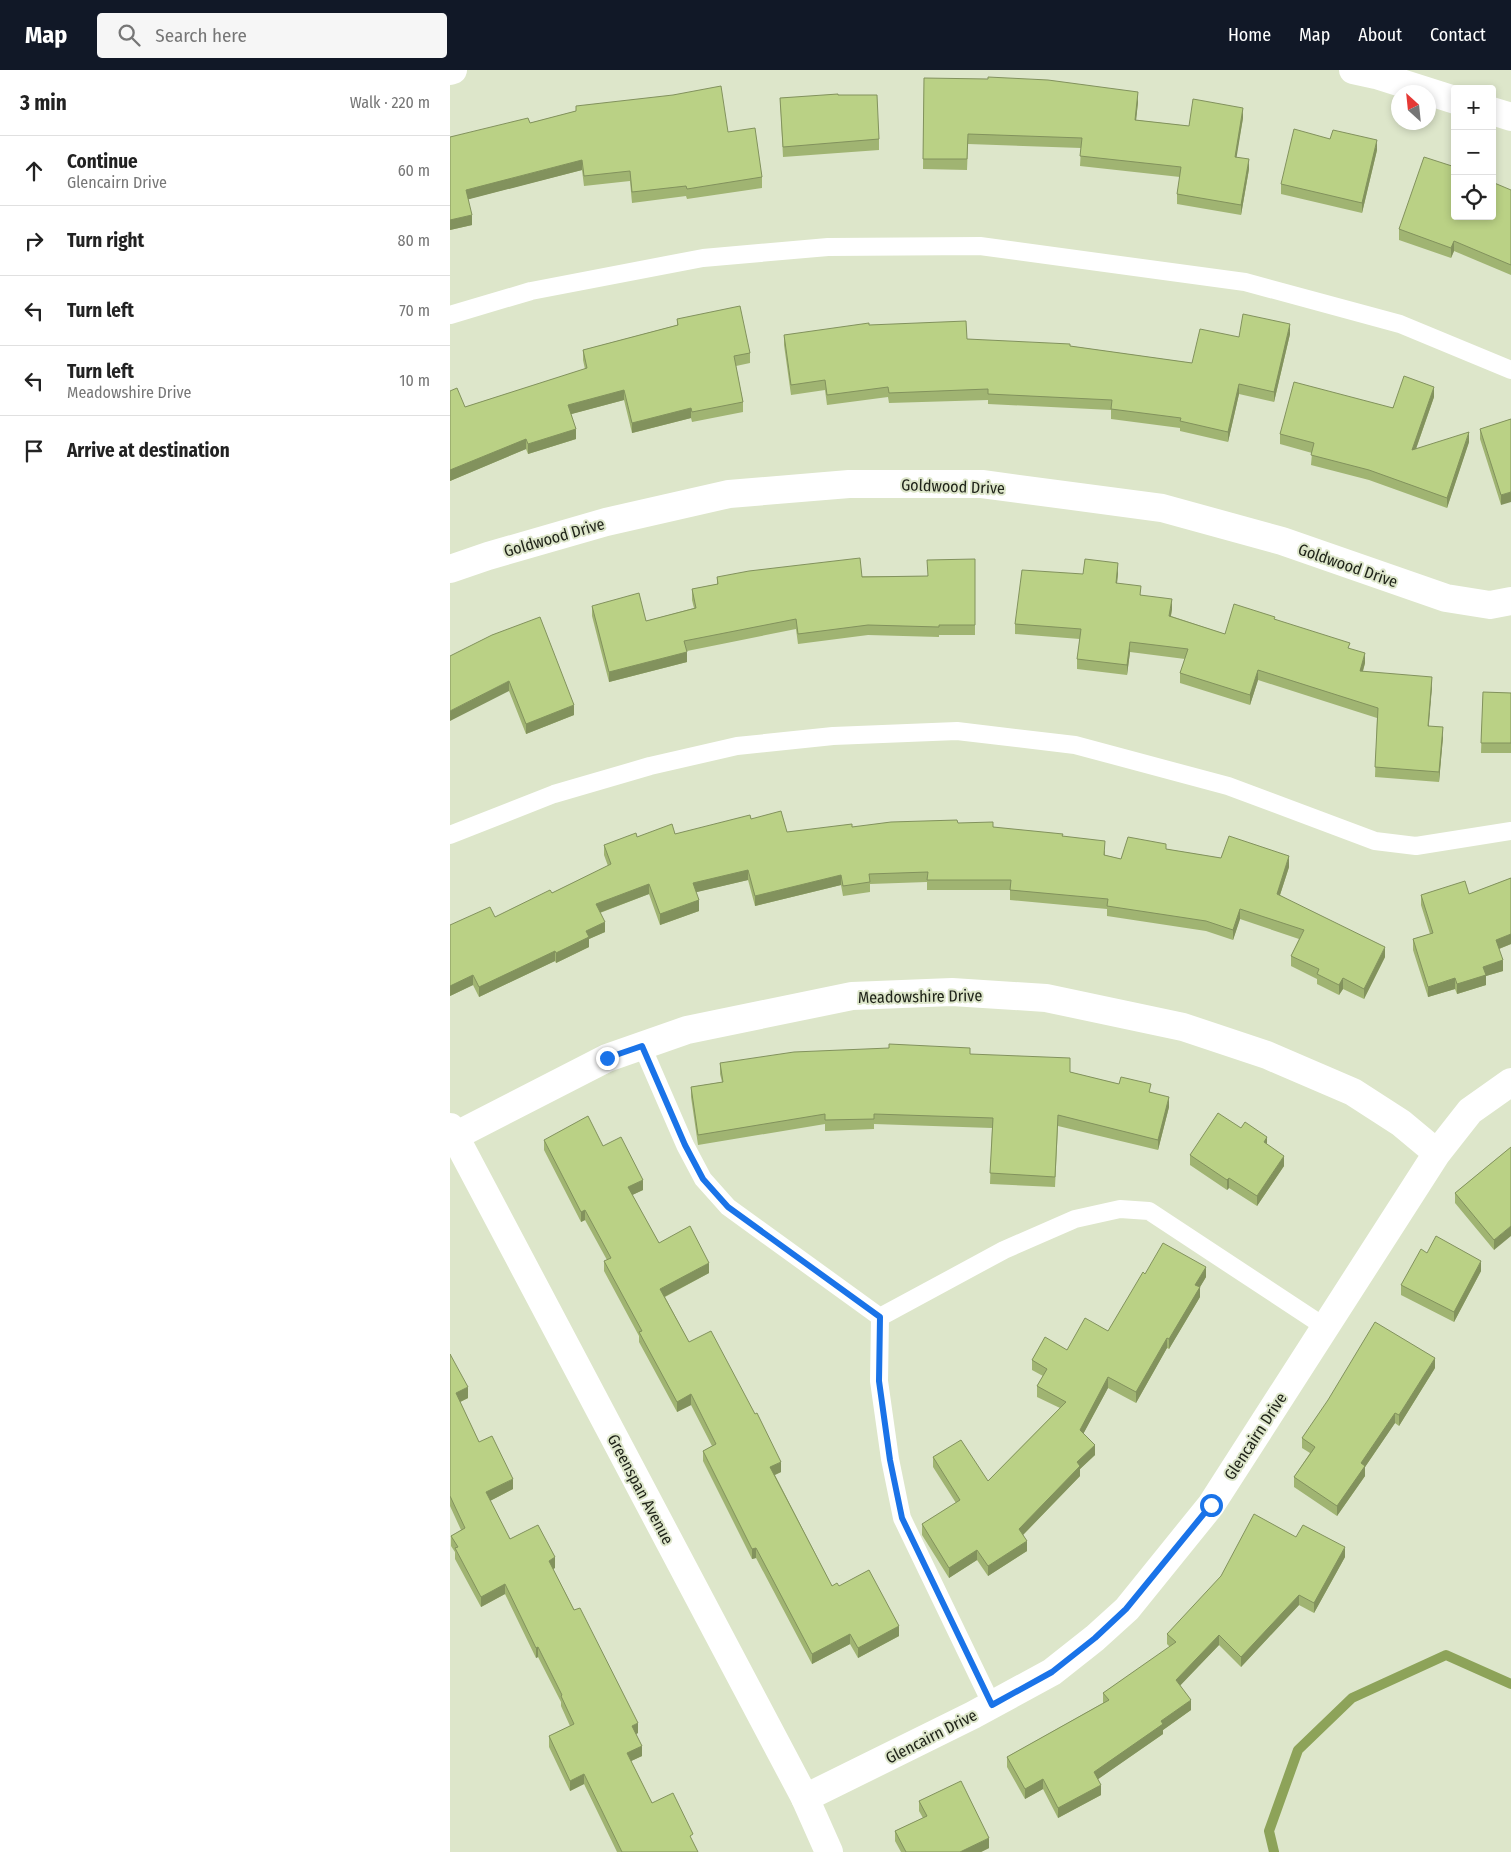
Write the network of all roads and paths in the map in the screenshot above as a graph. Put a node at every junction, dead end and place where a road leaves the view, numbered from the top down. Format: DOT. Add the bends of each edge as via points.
graph roads {
  1 [pos="1353,70"];
  2 [pos="1451,99"];
  3 [pos="1496,112"];
  4 [pos="1511,117"];
  5 [pos="450,316"];
  6 [pos="1511,370"];
  7 [pos="450,569"];
  8 [pos="1511,601"];
  9 [pos="1511,831"];
  10 [pos="450,835"];
  11 [pos="642,1046"];
  12 [pos="1511,1082"];
  13 [pos="452,1132"];
  14 [pos="1437,1153"];
  15 [pos="880,1317"];
  16 [pos="1325,1327"];
  17 [pos="992,1705"];
  18 [pos="805,1798"];
  19 [pos="829,1852"];
  1 -- 2 [label="street"];
  3 -- 4 [label="street"];
  5 -- 6 [label="lane" via="531,291 703,258 828,247 980,246 1245,282 1400,324"];
  7 -- 8 [label="street, Goldwood Drive" via="606,522 729,494 849,484 982,484 1162,508 1282,541 1446,598 1490,605"];
  9 -- 10 [label="lane" via="1416,846 1374,841 1228,786 1085,747 957,731 834,736 737,746 650,766 554,794"];
  11 -- 13 [label="street, Meadowshire Drive" via="607,1058"];
  11 -- 14 [label="street, Meadowshire Drive" via="687,1030 852,996 952,992 1046,998 1183,1028 1268,1055 1353,1092 1401,1123"];
  11 -- 15 [label="lane" via="685,1145 709,1186 728,1207"];
  12 -- 14 [label="street, Glencairn Drive" via="1470,1111"];
  13 -- 18 [label="street, Greenspan Avenue"];
  14 -- 16 [label="street, Glencairn Drive"];
  15 -- 16 [label="lane" via="1004,1250 1075,1219 1120,1209 1149,1211"];
  15 -- 17 [label="lane" via="879,1381 902,1518"];
  16 -- 17 [label="street, Glencairn Drive" via="1211,1505 1126,1609 1052,1672"];
  17 -- 18 [label="street, Glencairn Drive"];
  18 -- 19 [label="street, Greenspan Avenue"];
}
